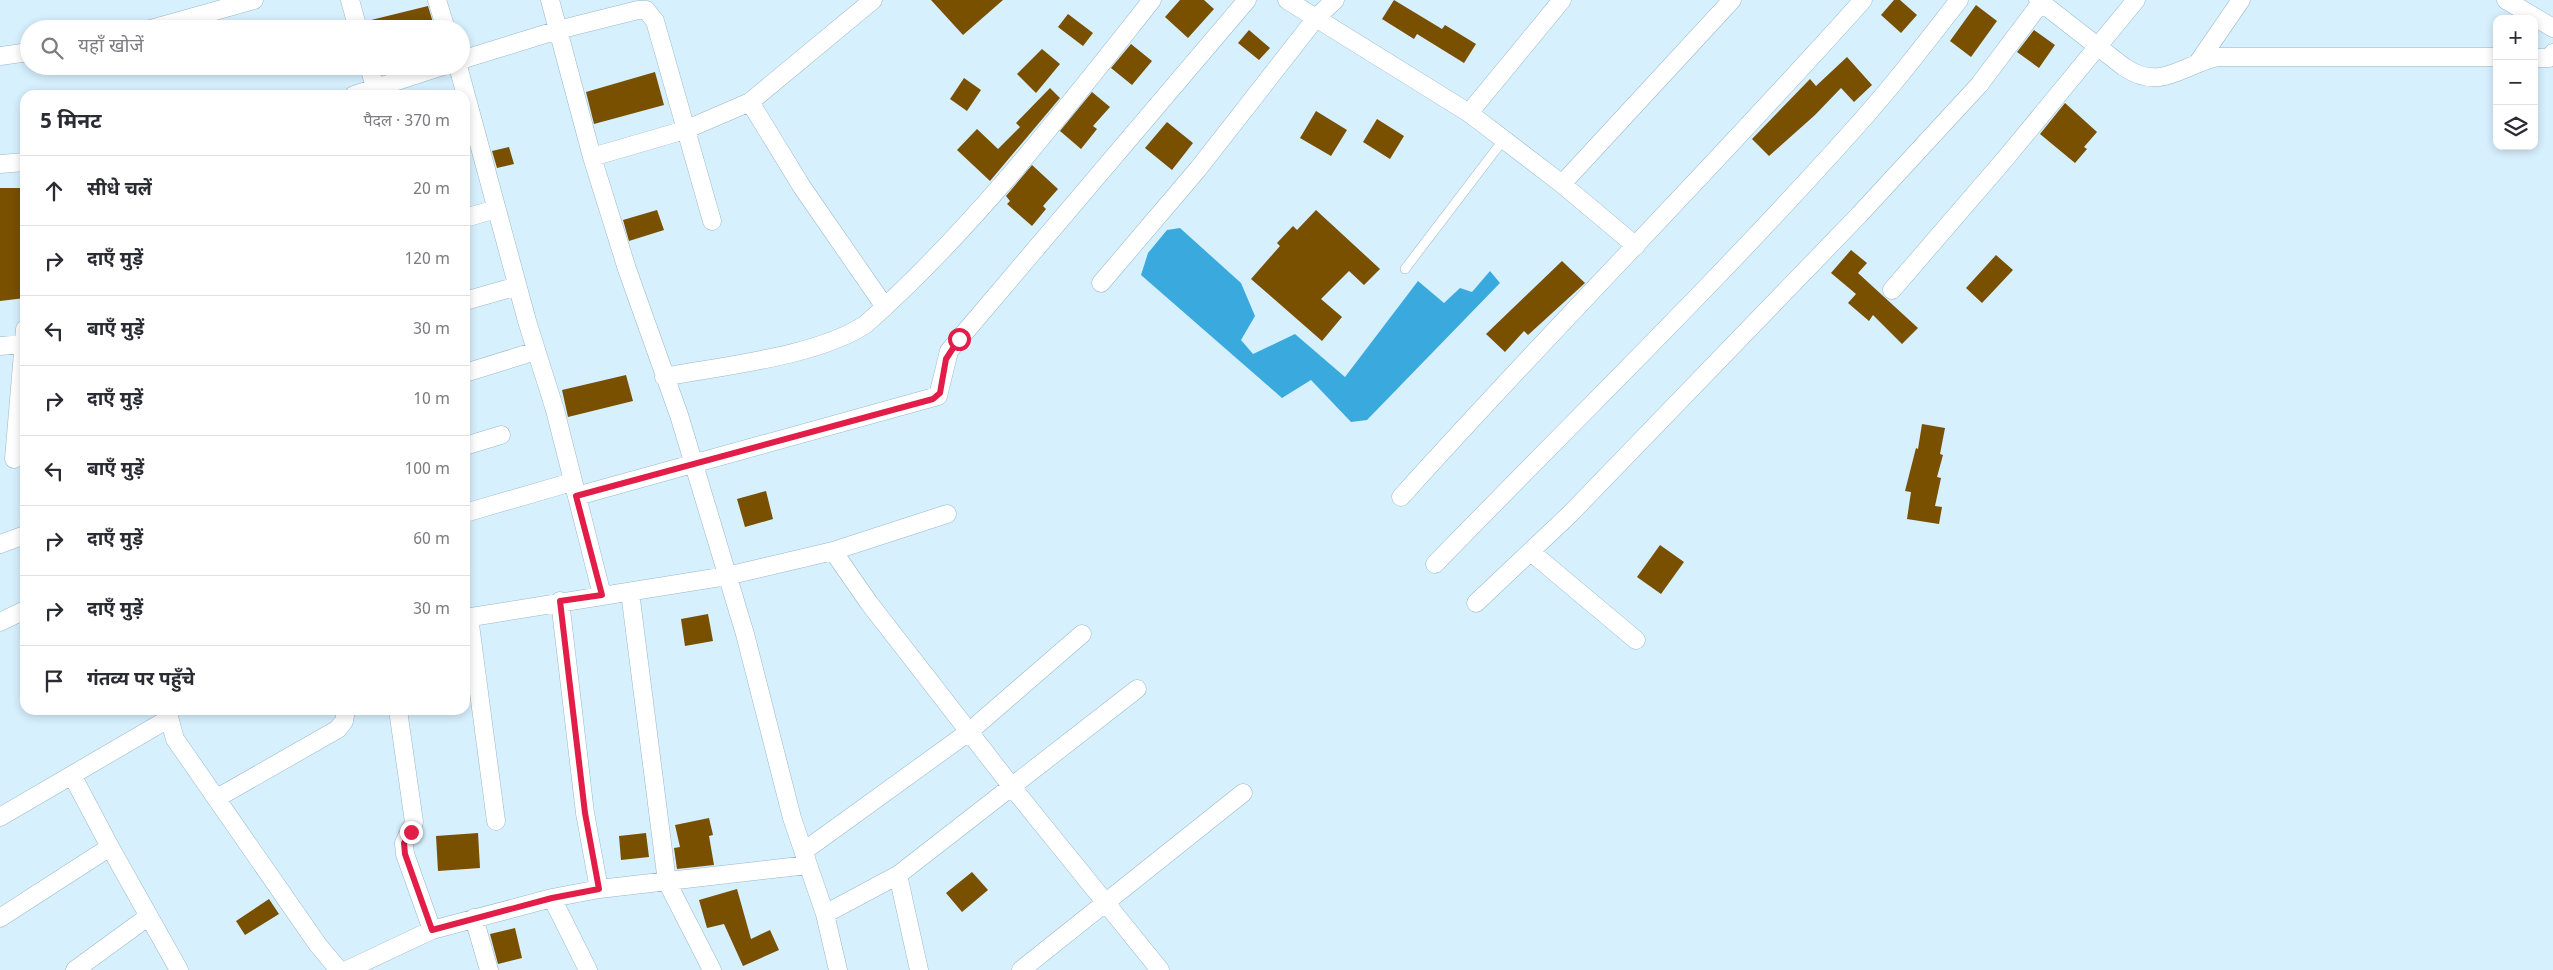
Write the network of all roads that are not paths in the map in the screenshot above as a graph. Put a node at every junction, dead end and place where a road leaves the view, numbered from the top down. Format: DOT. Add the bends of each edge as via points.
graph roads {
  1 [pos="254,0"];
  2 [pos="350,0"];
  3 [pos="437,0"];
  4 [pos="550,0"];
  5 [pos="873,0"];
  6 [pos="1152,0"];
  7 [pos="1246,0"];
  8 [pos="1287,0"];
  9 [pos="1335,0"];
  10 [pos="1562,0"];
  11 [pos="1732,0"];
  12 [pos="1863,0"];
  13 [pos="1959,0"];
  14 [pos="2136,0"];
  15 [pos="2241,0"];
  16 [pos="2506,0"];
  17 [pos="2041,1"];
  18 [pos="1316,18"];
  19 [pos="184,20"];
  20 [pos="356,20"];
  21 [pos="443,20"];
  22 [pos="2553,28"];
  23 [pos="558,30"];
  24 [pos="2097,46"];
  25 [pos="2553,52"];
  26 [pos="20,53"];
  27 [pos="0,56"];
  28 [pos="470,57"];
  29 [pos="2493,57"];
  30 [pos="2538,58"];
  31 [pos="2199,61"];
  32 [pos="371,75"];
  33 [pos="415,75"];
  34 [pos="460,75"];
  35 [pos="375,88"];
  36 [pos="369,90"];
  37 [pos="464,90"];
  38 [pos="750,102"];
  39 [pos="470,111"];
  40 [pos="1469,113"];
  41 [pos="684,130"];
  42 [pos="1504,139"];
  43 [pos="592,156"];
  44 [pos="20,162"];
  45 [pos="0,164"];
  46 [pos="1562,184"];
  47 [pos="496,209"];
  48 [pos="470,217"];
  49 [pos="712,221"];
  50 [pos="1636,246"];
  51 [pos="1405,269"];
  52 [pos="1102,283"];
  53 [pos="517,286"];
  54 [pos="1892,290"];
  55 [pos="470,300"];
  56 [pos="885,307"];
  57 [pos="20,338"];
  58 [pos="0,346"];
  59 [pos="536,351"];
  60 [pos="470,371"];
  61 [pos="664,376"];
  62 [pos="20,381"];
  63 [pos="502,435"];
  64 [pos="470,445"];
  65 [pos="13,458"];
  66 [pos="694,464"];
  67 [pos="574,489"];
  68 [pos="1401,497"];
  69 [pos="470,512"];
  70 [pos="947,514"];
  71 [pos="20,537"];
  72 [pos="0,544"];
  73 [pos="833,551"];
  74 [pos="1531,552"];
  75 [pos="1435,564"];
  76 [pos="727,576"];
  77 [pos="630,592"];
  78 [pos="602,595"];
  79 [pos="560,601"];
  80 [pos="1476,603"];
  81 [pos="20,612"];
  82 [pos="470,616"];
  83 [pos="0,622"];
  84 [pos="1082,634"];
  85 [pos="470,638"];
  86 [pos="1636,640"];
  87 [pos="1137,689"];
  88 [pos="166,715"];
  89 [pos="168,715"];
  90 [pos="345,715"];
  91 [pos="399,715"];
  92 [pos="970,731"];
  93 [pos="72,775"];
  94 [pos="1012,788"];
  95 [pos="1243,794"];
  96 [pos="217,798"];
  97 [pos="0,817"];
  98 [pos="496,821"];
  99 [pos="110,847"];
  100 [pos="806,858"];
  101 [pos="898,875"];
  102 [pos="668,882"];
  103 [pos="599,889"];
  104 [pos="552,898"];
  105 [pos="1106,901"];
  106 [pos="825,914"];
  107 [pos="149,916"];
  108 [pos="0,918"];
  109 [pos="474,918"];
  110 [pos="432,930"];
  111 [pos="75,970"];
  112 [pos="179,970"];
  113 [pos="339,970"];
  114 [pos="347,970"];
  115 [pos="489,970"];
  116 [pos="588,970"];
  117 [pos="712,970"];
  118 [pos="838,970"];
  119 [pos="919,970"];
  120 [pos="1021,970"];
  121 [pos="1160,970"];
  1 -- 19 [label="street"];
  2 -- 20 [label="street"];
  3 -- 21 [label="street"];
  4 -- 23 [label="street"];
  5 -- 38 [label="street"];
  6 -- 56 [label="street" via="1042,139 944,248"];
  7 -- 66 [label="street" via="949,351 938,396"];
  8 -- 18 [label="street"];
  9 -- 18 [label="street"];
  10 -- 40 [label="street"];
  11 -- 46 [label="street"];
  12 -- 50 [label="street"];
  13 -- 75 [label="street" via="1848,136 1696,298"];
  14 -- 24 [label="street"];
  15 -- 31 [label="street"];
  16 -- 22 [label="street"];
  17 -- 24 [label="street"];
  17 -- 74 [label="street" via="1979,85 1926,145"];
  18 -- 40 [label="street"];
  18 -- 52 [label="street" via="1198,169"];
  23 -- 28 [label="street"];
  23 -- 41 [label="street" via="646,10 655,21"];
  23 -- 43 [label="street"];
  24 -- 31 [label="street" via="2137,76 2168,76"];
  24 -- 54 [label="street" via="2005,160"];
  25 -- 30 [label="street" via="2549,58"];
  26 -- 27 [label="street"];
  29 -- 31 [label="street" via="2228,56"];
  32 -- 35 [label="street"];
  33 -- 35 [label="street"];
  34 -- 37 [label="street"];
  35 -- 36 [label="street"];
  38 -- 41 [label="street"];
  38 -- 56 [label="street" via="802,187"];
  39 -- 47 [label="street"];
  40 -- 42 [label="street"];
  41 -- 43 [label="street"];
  41 -- 49 [label="street"];
  42 -- 46 [label="street"];
  42 -- 51 [label="lane"];
  43 -- 61 [label="street"];
  44 -- 45 [label="street"];
  46 -- 50 [label="street"];
  47 -- 48 [label="street"];
  47 -- 53 [label="street"];
  50 -- 68 [label="street" via="1478,411"];
  53 -- 55 [label="street"];
  53 -- 59 [label="street"];
  56 -- 61 [label="street" via="852,333 829,342 762,359"];
  57 -- 58 [label="street"];
  59 -- 60 [label="street"];
  59 -- 67 [label="street" via="555,410"];
  61 -- 66 [label="street"];
  62 -- 65 [label="street"];
  63 -- 64 [label="street"];
  66 -- 67 [label="street"];
  66 -- 76 [label="street"];
  67 -- 69 [label="street"];
  67 -- 78 [label="street"];
  70 -- 73 [label="street"];
  71 -- 72 [label="street"];
  73 -- 76 [label="street"];
  73 -- 92 [label="street" via="869,603"];
  74 -- 80 [label="street"];
  74 -- 86 [label="street"];
  76 -- 77 [label="street"];
  76 -- 100 [label="street" via="792,818"];
  77 -- 78 [label="street"];
  77 -- 102 [label="street"];
  78 -- 79 [label="street"];
  79 -- 82 [label="street"];
  79 -- 103 [label="street" via="585,813"];
  81 -- 83 [label="street"];
  84 -- 92 [label="street"];
  85 -- 98 [label="street"];
  87 -- 94 [label="street"];
  88 -- 93 [label="street"];
  89 -- 96 [label="street" via="176,739"];
  90 -- 96 [label="street" via="338,729"];
  91 -- 110 [label="street" via="414,822 404,843 405,854"];
  92 -- 94 [label="street"];
  92 -- 100 [label="street"];
  93 -- 97 [label="street"];
  93 -- 99 [label="street"];
  94 -- 101 [label="street"];
  94 -- 105 [label="street"];
  95 -- 105 [label="street"];
  96 -- 113 [label="street" via="318,945"];
  99 -- 107 [label="street"];
  99 -- 108 [label="street"];
  100 -- 102 [label="street"];
  100 -- 106 [label="street"];
  101 -- 106 [label="street"];
  101 -- 119 [label="street"];
  102 -- 103 [label="street"];
  102 -- 117 [label="street"];
  103 -- 104 [label="street"];
  104 -- 109 [label="street"];
  104 -- 116 [label="street"];
  105 -- 120 [label="street"];
  105 -- 121 [label="street"];
  106 -- 118 [label="street"];
  107 -- 111 [label="street"];
  107 -- 112 [label="street"];
  109 -- 110 [label="street"];
  109 -- 115 [label="street"];
  110 -- 114 [label="street"];
}
